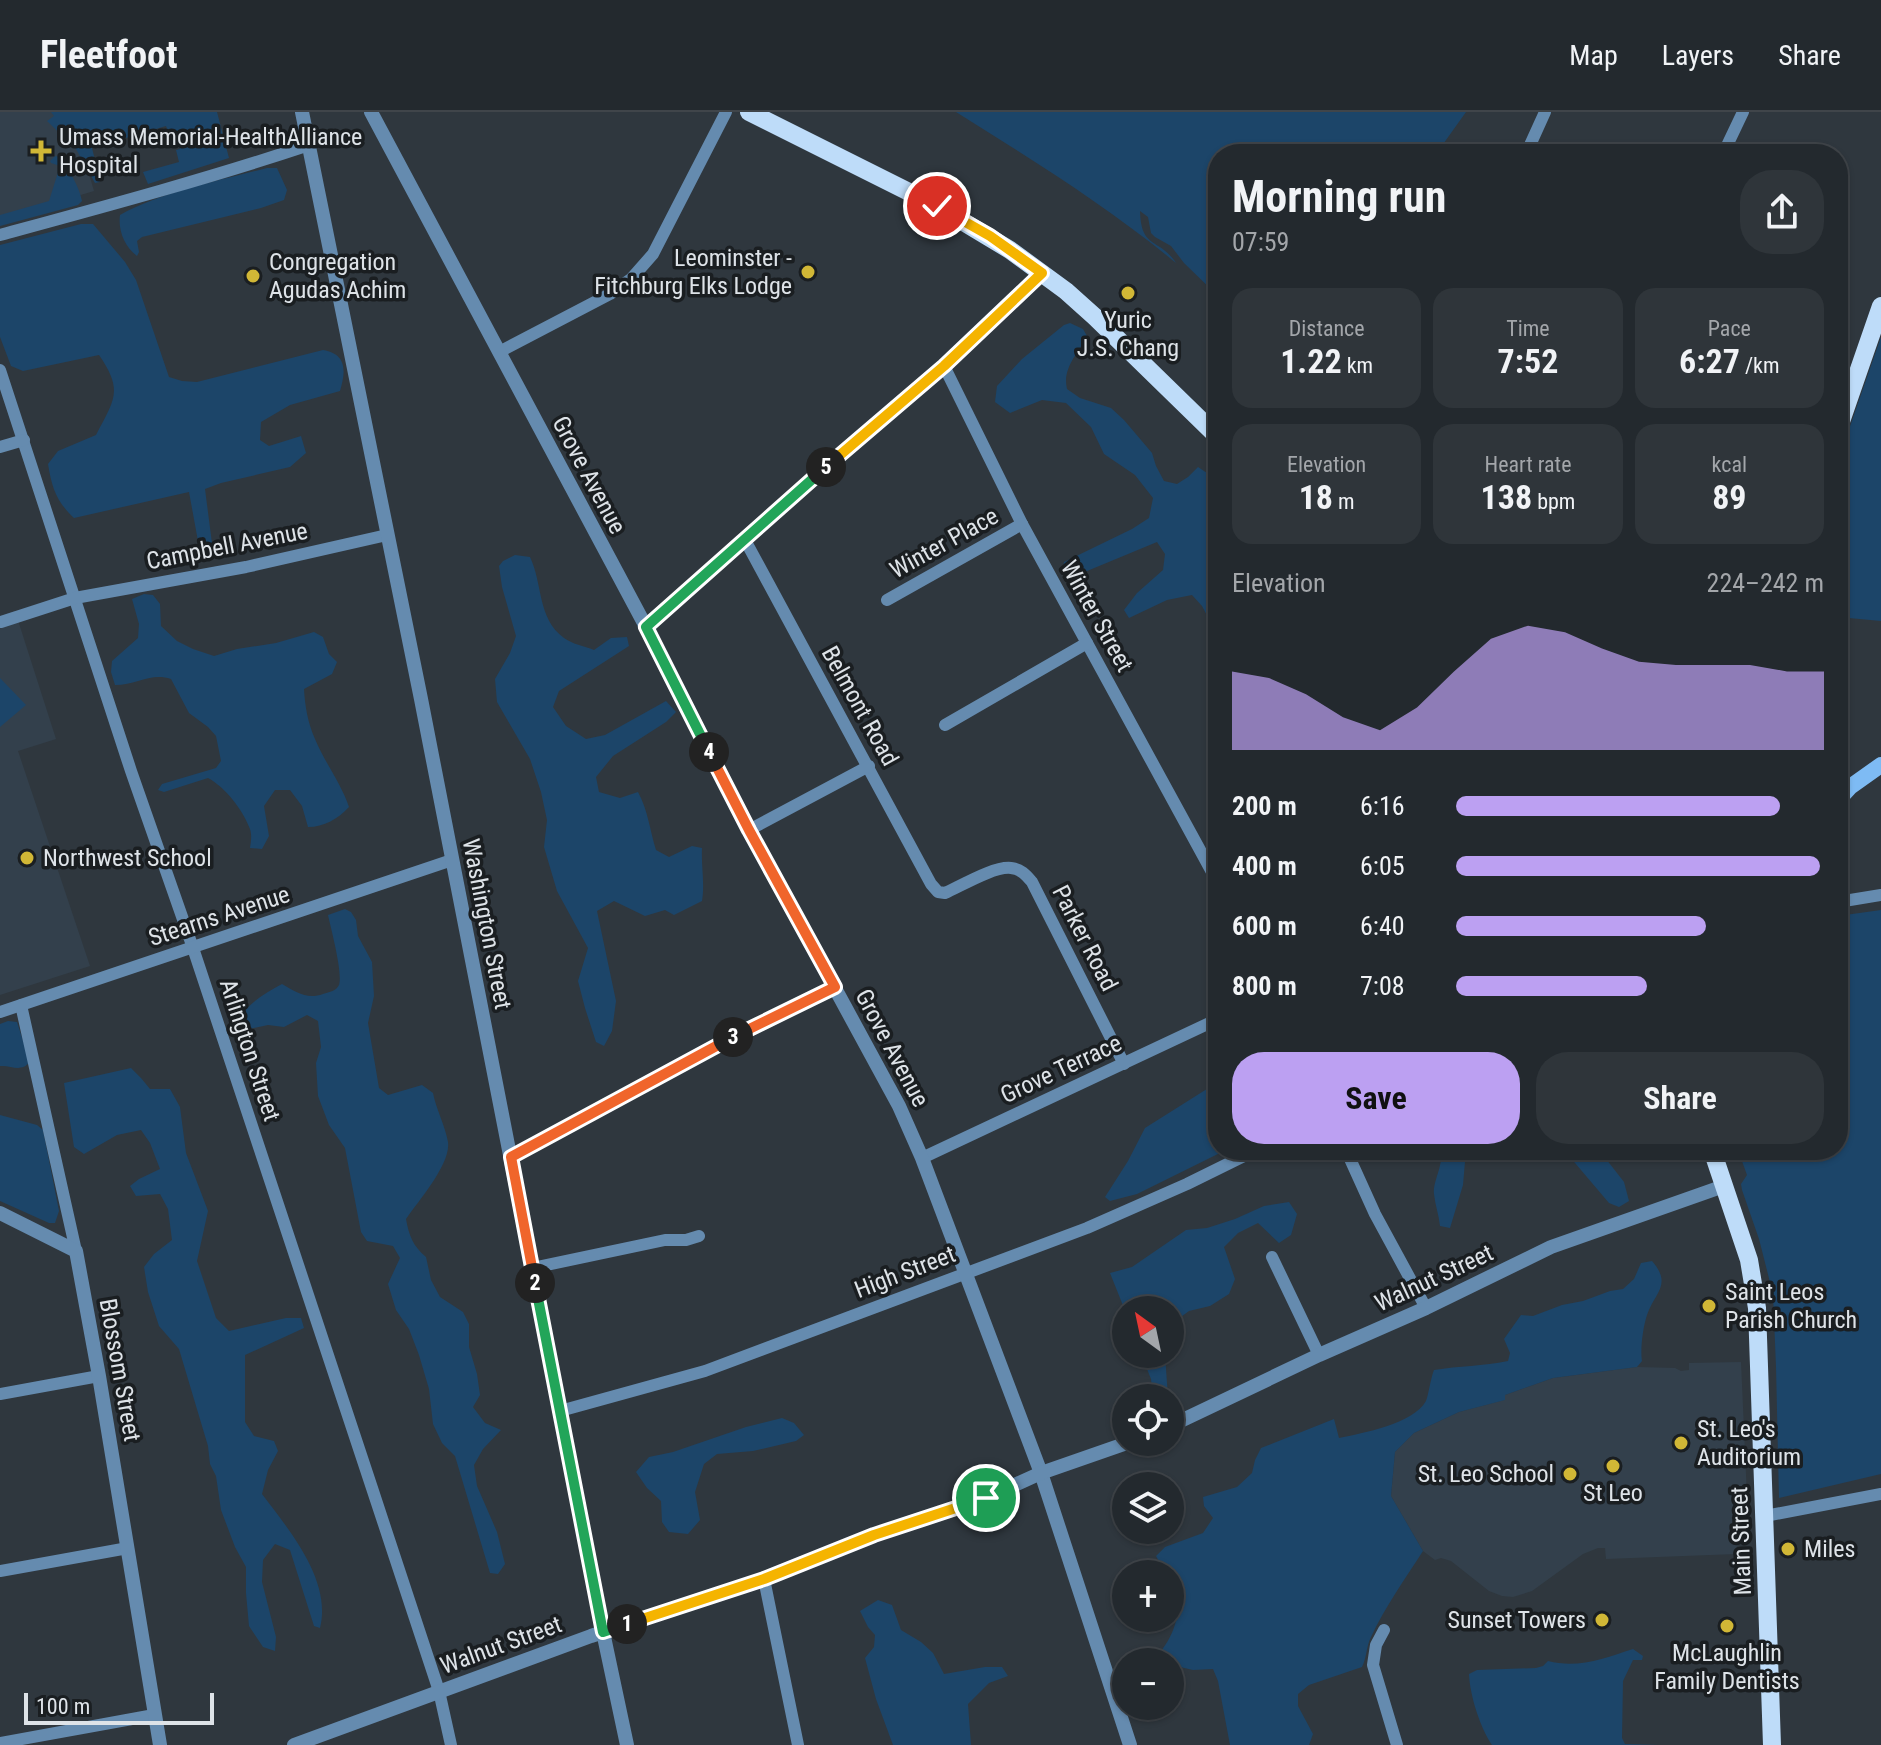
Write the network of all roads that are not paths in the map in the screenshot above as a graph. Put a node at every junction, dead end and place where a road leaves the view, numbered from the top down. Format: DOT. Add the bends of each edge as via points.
graph roads {
  1 [pos="302,112"];
  2 [pos="371,112"];
  3 [pos="726,112"];
  4 [pos="749,112"];
  5 [pos="1545,112"];
  6 [pos="1743,112"];
  7 [pos="1531,144"];
  8 [pos="1728,144"];
  9 [pos="309,145"];
  10 [pos="0,235"];
  11 [pos="1042,273"];
  12 [pos="1881,306"];
  13 [pos="499,352"];
  14 [pos="944,366"];
  15 [pos="0,370"];
  16 [pos="1848,401"];
  17 [pos="1208,427"];
  18 [pos="24,440"];
  19 [pos="0,447"];
  20 [pos="1022,524"];
  21 [pos="387,535"];
  22 [pos="745,540"];
  23 [pos="75,598"];
  24 [pos="887,600"];
  25 [pos="1,622"];
  26 [pos="646,627"];
  27 [pos="1087,643"];
  28 [pos="945,725"];
  29 [pos="1881,765"];
  30 [pos="869,766"];
  31 [pos="1848,789"];
  32 [pos="749,830"];
  33 [pos="452,860"];
  34 [pos="1208,865"];
  35 [pos="938,892"];
  36 [pos="1881,895"];
  37 [pos="1848,900"];
  38 [pos="193,948"];
  39 [pos="835,987"];
  40 [pos="21,1005"];
  41 [pos="0,1012"];
  42 [pos="1208,1024"];
  43 [pos="1124,1064"];
  44 [pos="511,1157"];
  45 [pos="922,1158"];
  46 [pos="1236,1160"];
  47 [pos="1351,1160"];
  48 [pos="1715,1160"];
  49 [pos="1724,1186"];
  50 [pos="0,1213"];
  51 [pos="699,1236"];
  52 [pos="76,1251"];
  53 [pos="1272,1257"];
  54 [pos="532,1268"];
  55 [pos="966,1273"];
  56 [pos="1426,1308"];
  57 [pos="1319,1355"];
  58 [pos="99,1376"];
  59 [pos="0,1394"];
  60 [pos="560,1411"];
  61 [pos="1184,1419"];
  62 [pos="1112,1448"];
  63 [pos="1041,1473"];
  64 [pos="1881,1494"];
  65 [pos="1765,1516"];
  66 [pos="128,1548"];
  67 [pos="0,1571"];
  68 [pos="764,1579"];
  69 [pos="1384,1630"];
  70 [pos="603,1632"];
  71 [pos="439,1691"];
  72 [pos="154,1715"];
  73 [pos="0,1743"];
  74 [pos="160,1745"];
  75 [pos="294,1745"];
  76 [pos="451,1745"];
  77 [pos="627,1745"];
  78 [pos="798,1745"];
  79 [pos="1130,1745"];
  80 [pos="1397,1745"];
  81 [pos="1772,1745"];
  1 -- 9 [label="street, Washington Street"];
  2 -- 13 [label="street, Grove Avenue"];
  3 -- 13 [label="street" via="653,254 631,279"];
  4 -- 11 [label="main road" via="937,206"];
  5 -- 7 [label="street"];
  6 -- 8 [label="street"];
  9 -- 10 [label="street"];
  9 -- 21 [label="street, Washington Street"];
  11 -- 14 [label="street"];
  11 -- 17 [label="main road"];
  12 -- 16 [label="main road"];
  13 -- 26 [label="street, Grove Avenue"];
  14 -- 20 [label="street, Winter Street"];
  14 -- 22 [label="street"];
  15 -- 18 [label="street, Arlington Street"];
  18 -- 19 [label="street"];
  18 -- 23 [label="street, Arlington Street"];
  20 -- 24 [label="street, Winter Place"];
  20 -- 27 [label="street, Winter Street"];
  21 -- 23 [label="street, Campbell Avenue"];
  21 -- 33 [label="street, Washington Street"];
  22 -- 26 [label="street"];
  22 -- 30 [label="street, Belmont Road"];
  23 -- 25 [label="street, Campbell Avenue"];
  23 -- 38 [label="street, Arlington Street"];
  26 -- 32 [label="street, Grove Avenue"];
  27 -- 28 [label="street"];
  27 -- 34 [label="street, Winter Street"];
  29 -- 31 [label="main road"];
  30 -- 32 [label="street"];
  30 -- 35 [label="street, Belmont Road"];
  32 -- 39 [label="street, Grove Avenue"];
  33 -- 38 [label="street, Stearns Avenue"];
  33 -- 44 [label="street, Washington Street"];
  35 -- 43 [label="street, Parker Road" via="999,869 1022,871"];
  36 -- 37 [label="street"];
  38 -- 40 [label="street, Stearns Avenue"];
  38 -- 71 [label="street, Arlington Street"];
  39 -- 44 [label="street" via="706,1050"];
  39 -- 45 [label="street, Grove Avenue"];
  40 -- 41 [label="street, Stearns Avenue"];
  40 -- 52 [label="street, Blossom Street"];
  42 -- 43 [label="street, Grove Terrace"];
  43 -- 45 [label="street, Grove Terrace"];
  44 -- 54 [label="street, Washington Street"];
  45 -- 55 [label="street, Grove Avenue"];
  46 -- 55 [label="street, High Street" via="1087,1228"];
  47 -- 56 [label="street"];
  48 -- 49 [label="main road, Main Street"];
  49 -- 56 [label="street, Walnut Street" via="1551,1247"];
  49 -- 65 [label="main road, Main Street" via="1756,1298"];
  50 -- 52 [label="street"];
  51 -- 54 [label="street"];
  52 -- 58 [label="street, Blossom Street"];
  53 -- 57 [label="street"];
  54 -- 60 [label="street, Washington Street"];
  55 -- 60 [label="street, High Street" via="705,1371"];
  55 -- 63 [label="street, Grove Avenue"];
  56 -- 57 [label="street, Walnut Street"];
  57 -- 61 [label="street, Walnut Street"];
  58 -- 59 [label="street"];
  58 -- 66 [label="street, Blossom Street"];
  60 -- 70 [label="street, Washington Street"];
  62 -- 63 [label="street, Walnut Street"];
  63 -- 68 [label="street, Walnut Street"];
  63 -- 79 [label="street, Grove Avenue"];
  64 -- 65 [label="street"];
  65 -- 81 [label="main road, Main Street"];
  66 -- 67 [label="street"];
  66 -- 72 [label="street, Blossom Street"];
  68 -- 70 [label="street, Walnut Street"];
  68 -- 78 [label="street"];
  69 -- 80 [label="street" via="1375,1649 1374,1671"];
  70 -- 71 [label="street, Walnut Street"];
  70 -- 77 [label="street, Washington Street"];
  71 -- 75 [label="street, Walnut Street"];
  71 -- 76 [label="street, Arlington Street"];
  72 -- 73 [label="street"];
  72 -- 74 [label="street, Blossom Street"];
}
